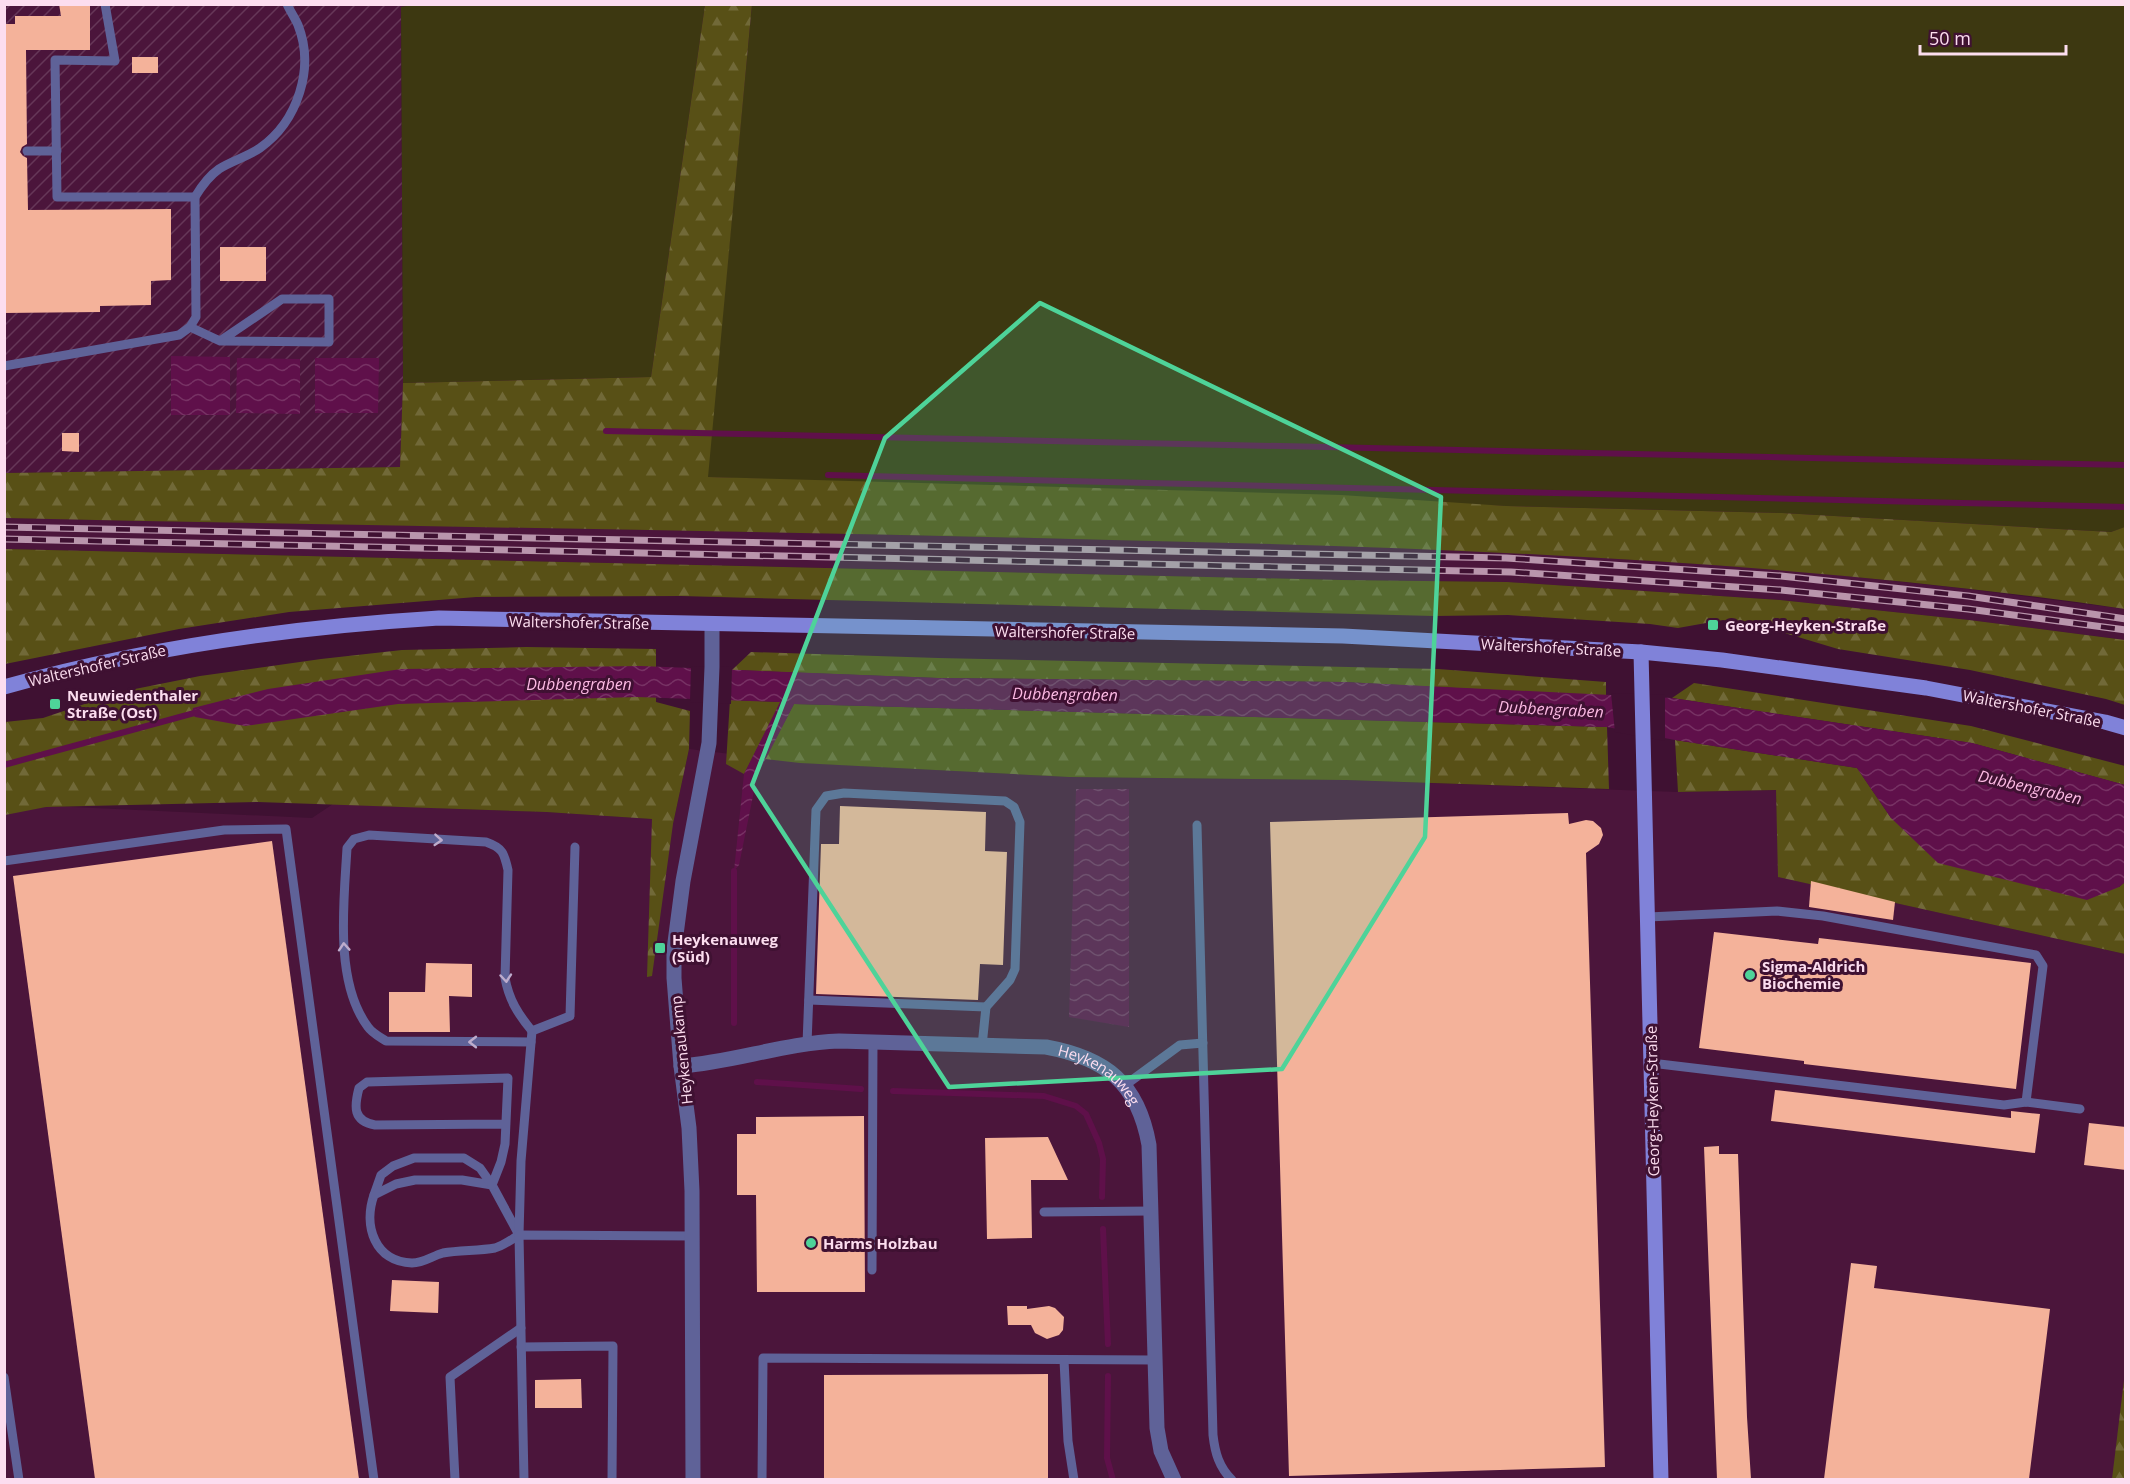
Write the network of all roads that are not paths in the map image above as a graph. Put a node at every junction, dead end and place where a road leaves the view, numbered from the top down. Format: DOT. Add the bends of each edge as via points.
graph roads {
  1 [pos="105,4"];
  2 [pos="287,4"];
  3 [pos="57,151"];
  4 [pos="27,152"];
  5 [pos="195,197"];
  6 [pos="190,327"];
  7 [pos="220,341"];
  8 [pos="4,366"];
  9 [pos="712,625"];
  10 [pos="1641,652"];
  11 [pos="4,687"];
  12 [pos="2126,728"];
  13 [pos="1197,825"];
  14 [pos="575,847"];
  15 [pos="4,861"];
  16 [pos="1648,917"];
  17 [pos="809,1000"];
  18 [pos="986,1007"];
  19 [pos="532,1031"];
  20 [pos="531,1042"];
  21 [pos="873,1042"];
  22 [pos="1203,1043"];
  23 [pos="807,1044"];
  24 [pos="982,1046"];
  25 [pos="1651,1063"];
  26 [pos="681,1066"];
  27 [pos="1124,1086"];
  28 [pos="2026,1102"];
  29 [pos="2080,1109"];
  30 [pos="506,1124"];
  31 [pos="492,1185"];
  32 [pos="374,1195"];
  33 [pos="1151,1211"];
  34 [pos="1044,1212"];
  35 [pos="519,1235"];
  36 [pos="692,1236"];
  37 [pos="872,1270"];
  38 [pos="521,1328"];
  39 [pos="521,1347"];
  40 [pos="1064,1360"];
  41 [pos="1154,1360"];
  42 [pos="4,1377"];
  43 [pos="19,1479"];
  44 [pos="374,1479"];
  45 [pos="455,1479"];
  46 [pos="524,1479"];
  47 [pos="612,1479"];
  48 [pos="693,1479"];
  49 [pos="762,1479"];
  50 [pos="1074,1479"];
  51 [pos="1174,1479"];
  52 [pos="1232,1479"];
  53 [pos="1662,1479"];
  1 -- 3 [label="lane" via="115,61 55,60"];
  2 -- 5 [label="lane" via="298,26 304,53 303,82 293,112 261,148 219,168"];
  3 -- 4 [label="lane"];
  3 -- 5 [label="lane" via="57,197"];
  5 -- 6 [label="lane" via="196,317"];
  6 -- 7 [label="lane"];
  6 -- 8 [label="lane" via="179,335"];
  7 -- 7 [label="lane" via="329,342 329,298 282,299"];
  9 -- 10 [label="main road, Waltershofer Straße" via="1343,636"];
  9 -- 11 [label="main road, Waltershofer Straße" via="439,618 327,626 162,650"];
  9 -- 26 [label="street, Heykenaukamp" via="709,743 674,950"];
  10 -- 12 [label="main road, Waltershofer Straße" via="1926,687"];
  10 -- 16 [label="main road, Georg-Heyken-Straße"];
  13 -- 22 [label="lane"];
  14 -- 19 [label="lane" via="570,1016"];
  15 -- 44 [label="lane" via="224,830 286,829"];
  16 -- 25 [label="main road, Georg-Heyken-Straße"];
  16 -- 28 [label="lane" via="1777,911 2036,955 2043,966"];
  17 -- 18 [label="lane"];
  17 -- 18 [label="lane" via="816,810 826,796 844,793 1005,801 1014,807 1020,822 1015,969"];
  17 -- 23 [label="lane"];
  18 -- 24 [label="lane"];
  19 -- 20 [label="lane"];
  20 -- 19 [label="lane, one-way" via="386,1041 369,1029 356,1005 345,963 347,848 354,839 369,835 498,846 508,870 507,992"];
  20 -- 35 [label="lane"];
  21 -- 23 [label="street, Heykenauweg"];
  21 -- 24 [label="street, Heykenauweg"];
  21 -- 37 [label="lane"];
  22 -- 27 [label="lane" via="1180,1045"];
  22 -- 52 [label="lane" via="1213,1435 1215,1453"];
  23 -- 26 [label="street, Heykenauweg" via="717,1063"];
  24 -- 27 [label="street, Heykenauweg" via="1046,1047 1071,1052 1110,1070"];
  25 -- 28 [label="lane" via="2004,1105"];
  25 -- 53 [label="main road, Georg-Heyken-Straße"];
  26 -- 36 [label="street, Heykenaukamp" via="690,1148"];
  27 -- 33 [label="street, Heykenauweg" via="1145,1124"];
  28 -- 29 [label="lane"];
  30 -- 30 [label="lane" via="507,1078 367,1082 359,1088 356,1100 357,1115 364,1123 375,1125"];
  30 -- 31 [label="lane" via="501,1162"];
  31 -- 32 [label="lane" via="462,1180 416,1180"];
  31 -- 32 [label="lane" via="480,1168 464,1158 414,1158 393,1166 381,1176"];
  31 -- 35 [label="lane"];
  32 -- 35 [label="lane" via="369,1208 377,1248 401,1262 496,1248"];
  33 -- 34 [label="lane"];
  33 -- 41 [label="street, Heykenauweg"];
  35 -- 36 [label="lane"];
  35 -- 38 [label="lane"];
  36 -- 48 [label="street, Heykenaukamp"];
  38 -- 39 [label="lane"];
  38 -- 45 [label="lane" via="450,1377"];
  39 -- 46 [label="lane"];
  39 -- 47 [label="lane" via="613,1346"];
  40 -- 41 [label="lane"];
  40 -- 49 [label="lane" via="763,1358"];
  40 -- 50 [label="lane"];
  41 -- 51 [label="street, Heykenauweg" via="1157,1428 1161,1450"];
  42 -- 43 [label="lane"];
}
